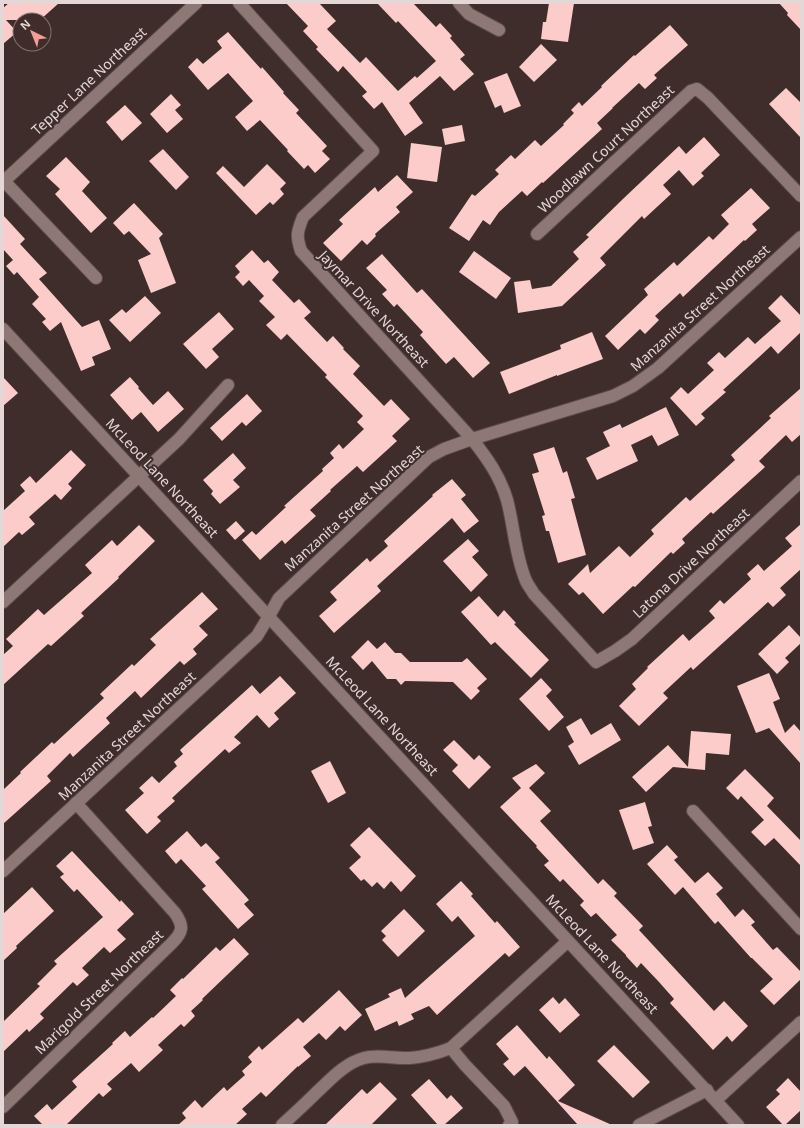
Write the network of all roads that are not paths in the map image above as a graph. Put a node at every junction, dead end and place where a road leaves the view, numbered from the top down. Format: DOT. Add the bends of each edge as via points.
graph roads {
  1 [pos="196,3"];
  2 [pos="239,3"];
  3 [pos="459,3"];
  4 [pos="499,30"];
  5 [pos="4,181"];
  6 [pos="801,196"];
  7 [pos="537,234"];
  8 [pos="801,237"];
  9 [pos="96,278"];
  10 [pos="3,329"];
  11 [pos="228,385"];
  12 [pos="472,438"];
  13 [pos="139,476"];
  14 [pos="801,481"];
  15 [pos="3,602"];
  16 [pos="269,616"];
  17 [pos="596,662"];
  18 [pos="76,804"];
  19 [pos="693,811"];
  20 [pos="3,871"];
  21 [pos="801,929"];
  22 [pos="568,941"];
  23 [pos="801,1022"];
  24 [pos="451,1048"];
  25 [pos="707,1090"];
  26 [pos="716,1100"];
  27 [pos="3,1107"];
  28 [pos="282,1125"];
  29 [pos="508,1125"];
  30 [pos="639,1125"];
  31 [pos="738,1125"];
  1 -- 5 [label="street, Tepper Lane Northeast"];
  2 -- 12 [label="street, Jaymar Drive Northeast" via="373,151 303,217 297,241 301,252"];
  3 -- 4 [label="street" via="469,14"];
  5 -- 9 [label="street"];
  6 -- 7 [label="street, Woodlawn Court Northeast" via="697,88 691,90"];
  8 -- 12 [label="street, Manzanita Street Northeast" via="658,368 633,386 613,396"];
  10 -- 13 [label="street, McLeod Lane Northeast"];
  11 -- 13 [label="street" via="179,439"];
  12 -- 16 [label="street, Manzanita Street Northeast" via="429,457 278,598"];
  12 -- 17 [label="street, Jaymar Drive Northeast" via="490,462 502,488 526,582"];
  13 -- 15 [label="street"];
  13 -- 16 [label="street, McLeod Lane Northeast"];
  14 -- 17 [label="street, Latona Drive Northeast" via="632,639"];
  16 -- 18 [label="street, Manzanita Street Northeast" via="257,636"];
  16 -- 22 [label="street, McLeod Lane Northeast"];
  18 -- 20 [label="street, Manzanita Street Northeast"];
  18 -- 27 [label="street, Marigold Street Northeast" via="175,913 182,928 172,943"];
  19 -- 21 [label="street"];
  22 -- 24 [label="street"];
  22 -- 25 [label="street, McLeod Lane Northeast"];
  23 -- 26 [label="street"];
  24 -- 28 [label="street" via="436,1054 409,1058 370,1057 351,1063"];
  24 -- 29 [label="street" via="504,1106 512,1122"];
  25 -- 26 [label="street, McLeod Lane Northeast"];
  25 -- 30 [label="street"];
  26 -- 31 [label="street, McLeod Lane Northeast"];
}
